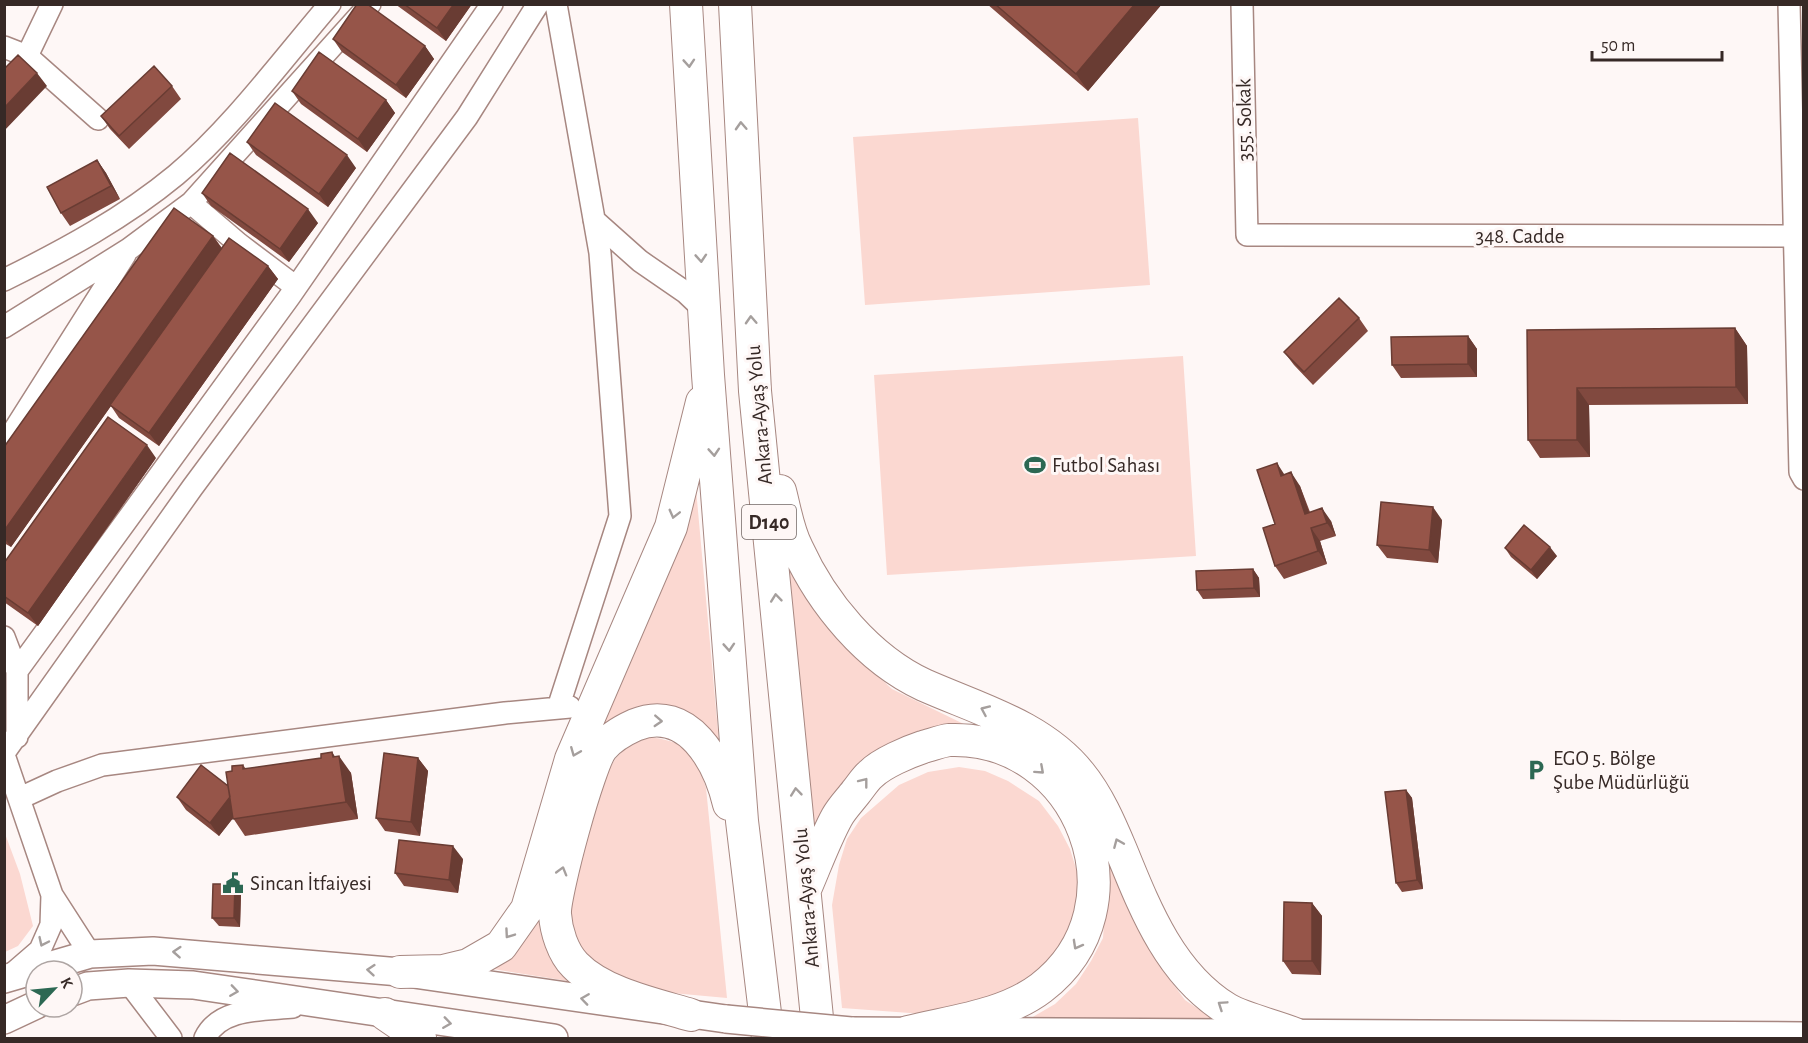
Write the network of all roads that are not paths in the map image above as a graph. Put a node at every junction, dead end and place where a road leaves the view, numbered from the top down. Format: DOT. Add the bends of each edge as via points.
graph roads {
  1 [pos="52,4"];
  2 [pos="330,4"];
  3 [pos="370,4"];
  4 [pos="492,4"];
  5 [pos="538,4"];
  6 [pos="556,4"];
  7 [pos="686,4"];
  8 [pos="735,4"];
  9 [pos="1242,4"];
  10 [pos="1789,4"];
  11 [pos="4,47"];
  12 [pos="27,56"];
  13 [pos="98,119"];
  14 [pos="191,202"];
  15 [pos="1798,203"];
  16 [pos="594,220"];
  17 [pos="1246,235"];
  18 [pos="1794,236"];
  19 [pos="239,244"];
  20 [pos="129,249"];
  21 [pos="225,263"];
  22 [pos="4,280"];
  23 [pos="296,287"];
  24 [pos="704,310"];
  25 [pos="4,327"];
  26 [pos="708,375"];
  27 [pos="755,391"];
  28 [pos="4,446"];
  29 [pos="1803,479"];
  30 [pos="4,637"];
  31 [pos="18,671"];
  32 [pos="594,705"];
  33 [pos="558,708"];
  34 [pos="9,748"];
  35 [pos="20,798"];
  36 [pos="750,886"];
  37 [pos="806,888"];
  38 [pos="52,895"];
  39 [pos="90,954"];
  40 [pos="400,972"];
  41 [pos="7,977"];
  42 [pos="129,983"];
  43 [pos="84,988"];
  44 [pos="323,1004"];
  45 [pos="385,1014"];
  46 [pos="691,1015"];
  47 [pos="908,1032"];
  48 [pos="1295,1034"];
  49 [pos="1803,1036"];
  50 [pos="171,1038"];
  51 [pos="206,1038"];
  52 [pos="420,1038"];
  53 [pos="554,1038"];
  54 [pos="768,1038"];
  55 [pos="819,1038"];
  1 -- 12 [label="street"];
  2 -- 22 [label="street" via="221,132 178,174 68,248"];
  3 -- 14 [label="street"];
  4 -- 23 [label="street"];
  5 -- 34 [label="street" via="467,117 192,488"];
  6 -- 16 [label="street"];
  7 -- 24 [label="highway, D140, one-way"];
  27 -- 8 [label="highway, Ankara-Ayaş Yolu / D140, one-way"];
  9 -- 17 [label="street, 355. Sokak"];
  10 -- 15 [label="street"];
  11 -- 12 [label="street"];
  12 -- 13 [label="street"];
  14 -- 19 [label="street"];
  14 -- 20 [label="street"];
  15 -- 18 [label="street"];
  16 -- 24 [label="street"];
  16 -- 33 [label="street" via="600,253 620,516"];
  17 -- 18 [label="street, 348. Cadde"];
  18 -- 29 [label="street"];
  19 -- 21 [label="street"];
  19 -- 23 [label="street"];
  20 -- 25 [label="street"];
  20 -- 28 [label="street"];
  23 -- 31 [label="street"];
  24 -- 26 [label="highway, D140"];
  26 -- 32 [label="highway, one-way" via="671,527"];
  26 -- 36 [label="highway, D140, one-way"];
  37 -- 27 [label="highway, Ankara-Ayaş Yolu / D140, one-way"];
  48 -- 27 [label="highway, one-way" via="1229,1010 1201,990 1167,948 1146,910 1096,798 1080,773 1051,745 1023,728 921,684 855,634 824,594 796,547"];
  30 -- 31 [label="street"];
  31 -- 34 [label="street"];
  32 -- 33 [label="street"];
  32 -- 40 [label="highway, one-way" via="571,759 527,909 501,946 468,965 443,971"];
  33 -- 35 [label="street" via="102,765"];
  34 -- 35 [label="street"];
  35 -- 38 [label="street"];
  46 -- 36 [label="highway, one-way" via="637,999 596,981 574,964 560,939 555,914 559,885 592,768 602,748 625,729 646,720 666,721 698,739 723,780"];
  36 -- 54 [label="highway, D140"];
  37 -- 47 [label="highway, one-way" via="838,815 871,773 909,751 948,740 991,744 1033,763 1064,791 1092,855 1094,890 1088,921 1076,948 1040,988 1000,1010"];
  37 -- 55 [label="highway, Ankara-Ayaş Yolu / D140"];
  38 -- 39 [label="street"];
  38 -- 41 [label="street, one-way" via="51,925 40,950"];
  40 -- 39 [label="main road, one-way" via="164,951"];
  39 -- 41 [label="main road"];
  46 -- 40 [label="main road, one-way"];
  42 -- 43 [label="main road"];
  42 -- 44 [label="main road, one-way" via="193,985"];
  42 -- 50 [label="street"];
  44 -- 45 [label="main road"];
  44 -- 51 [label="street" via="241,1012 219,1022"];
  45 -- 52 [label="highway"];
  45 -- 53 [label="main road, one-way"];
  46 -- 47 [label="main road, bridge" via="851,1031"];
  47 -- 48 [label="main road"];
  48 -- 49 [label="main road"];
}
